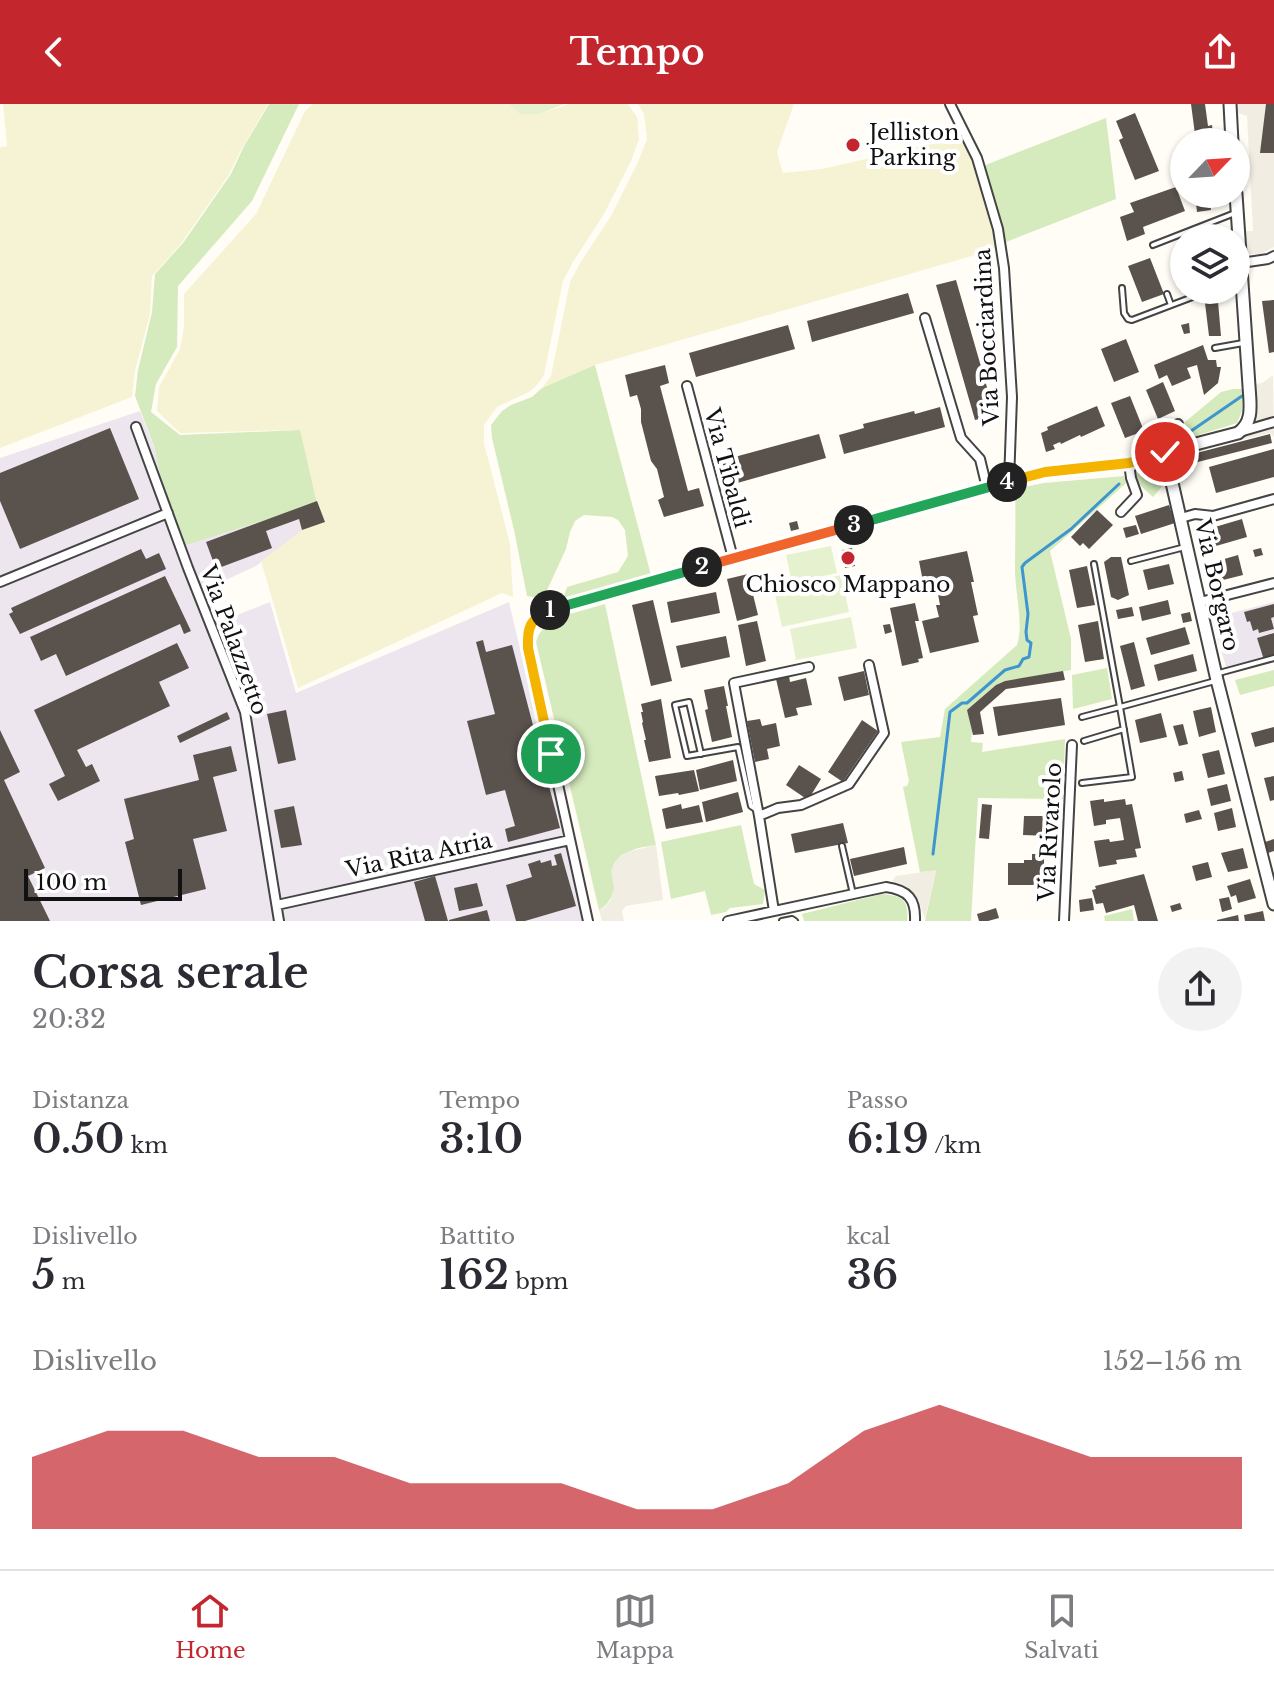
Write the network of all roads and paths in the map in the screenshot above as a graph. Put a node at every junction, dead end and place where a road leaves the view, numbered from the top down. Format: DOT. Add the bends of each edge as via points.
graph roads {
  1 [pos="950,104"];
  2 [pos="1230,104"];
  3 [pos="1231,128"];
  4 [pos="1237,208"];
  5 [pos="1237,212"];
  6 [pos="1238,224"];
  7 [pos="1153,245"];
  8 [pos="1274,256"];
  9 [pos="1250,262"];
  10 [pos="1122,288"];
  11 [pos="1167,294"];
  12 [pos="1241,304"];
  13 [pos="1171,305"];
  14 [pos="925,318"];
  15 [pos="1246,343"];
  16 [pos="1215,348"];
  17 [pos="687,386"];
  18 [pos="1274,422"];
  19 [pos="1178,424"];
  20 [pos="136,427"];
  21 [pos="1243,431"];
  22 [pos="1165,452"];
  23 [pos="1129,463"];
  24 [pos="1009,482"];
  25 [pos="987,488"];
  26 [pos="1274,499"];
  27 [pos="1121,512"];
  28 [pos="168,513"];
  29 [pos="1181,518"];
  30 [pos="1187,547"];
  31 [pos="733,558"];
  32 [pos="1131,561"];
  33 [pos="1094,564"];
  34 [pos="0,582"];
  35 [pos="1274,583"];
  36 [pos="1200,602"];
  37 [pos="1274,658"];
  38 [pos="869,665"];
  39 [pos="809,667"];
  40 [pos="1217,677"];
  41 [pos="1120,707"];
  42 [pos="1082,717"];
  43 [pos="1124,729"];
  44 [pos="1084,741"];
  45 [pos="1072,745"];
  46 [pos="701,754"];
  47 [pos="1082,783"];
  48 [pos="759,814"];
  49 [pos="570,840"];
  50 [pos="842,846"];
  51 [pos="1271,878"];
  52 [pos="853,894"];
  53 [pos="1274,904"];
  54 [pos="277,905"];
  55 [pos="774,911"];
  56 [pos="734,920"];
  57 [pos="279,921"];
  58 [pos="588,921"];
  59 [pos="782,921"];
  60 [pos="795,921"];
  61 [pos="915,921"];
  62 [pos="1064,921"];
  1 -- 24 [label="street, Via Bocciardina" via="977,158 998,229 1012,397"];
  2 -- 3 [label="street"];
  4 -- 5 [label="street"];
  5 -- 6 [label="street"];
  5 -- 7 [label="lane"];
  8 -- 9 [label="street"];
  10 -- 13 [label="lane" via="1128,319"];
  11 -- 13 [label="lane"];
  12 -- 15 [label="street"];
  14 -- 25 [label="street, Via Bocciardina" via="961,438 980,459"];
  15 -- 16 [label="lane"];
  15 -- 21 [label="street" via="1250,410"];
  17 -- 31 [label="street, Via Tibaldi"];
  18 -- 21 [label="street"];
  19 -- 22 [label="street" via="1164,441"];
  20 -- 28 [label="street, Via Palazzetto"];
  21 -- 22 [label="street"];
  22 -- 23 [label="street, Via Tibaldi"];
  22 -- 29 [label="street, Via Borgaro"];
  23 -- 24 [label="street, Via Tibaldi" via="1045,472"];
  23 -- 27 [label="street" via="1137,495"];
  24 -- 25 [label="street, Via Tibaldi"];
  25 -- 31 [label="street, Via Tibaldi"];
  26 -- 29 [label="street" via="1213,516"];
  28 -- 34 [label="street"];
  28 -- 54 [label="street, Via Palazzetto" via="245,712"];
  29 -- 30 [label="street, Via Borgaro"];
  30 -- 32 [label="lane"];
  30 -- 36 [label="street, Via Borgaro"];
  31 -- 49 [label="street, Via Tibaldi" via="546,611 533,620 528,648"];
  33 -- 41 [label="lane"];
  35 -- 36 [label="street"];
  36 -- 40 [label="street, Via Borgaro"];
  37 -- 40 [label="lane"];
  38 -- 48 [label="street" via="884,733 849,784 801,805"];
  39 -- 48 [label="street" via="734,683"];
  40 -- 41 [label="lane, Via Borgaro"];
  40 -- 51 [label="street, Via Borgaro"];
  41 -- 42 [label="lane, Via Borgaro"];
  41 -- 43 [label="lane"];
  43 -- 44 [label="lane"];
  43 -- 47 [label="lane" via="1132,777"];
  45 -- 62 [label="street, Via Rivarolo"];
  46 -- 46 [label="lane" via="687,756 675,705 689,702"];
  46 -- 48 [label="lane" via="738,747 751,806"];
  48 -- 55 [label="street"];
  49 -- 54 [label="street, Via Rita Atria"];
  49 -- 58 [label="street"];
  50 -- 52 [label="lane"];
  51 -- 53 [label="street, Via Borgaro"];
  52 -- 55 [label="street"];
  52 -- 61 [label="street" via="897,889 915,904"];
  54 -- 57 [label="street, Via Palazzetto"];
  55 -- 56 [label="street"];
  59 -- 60 [label="lane"];
}
